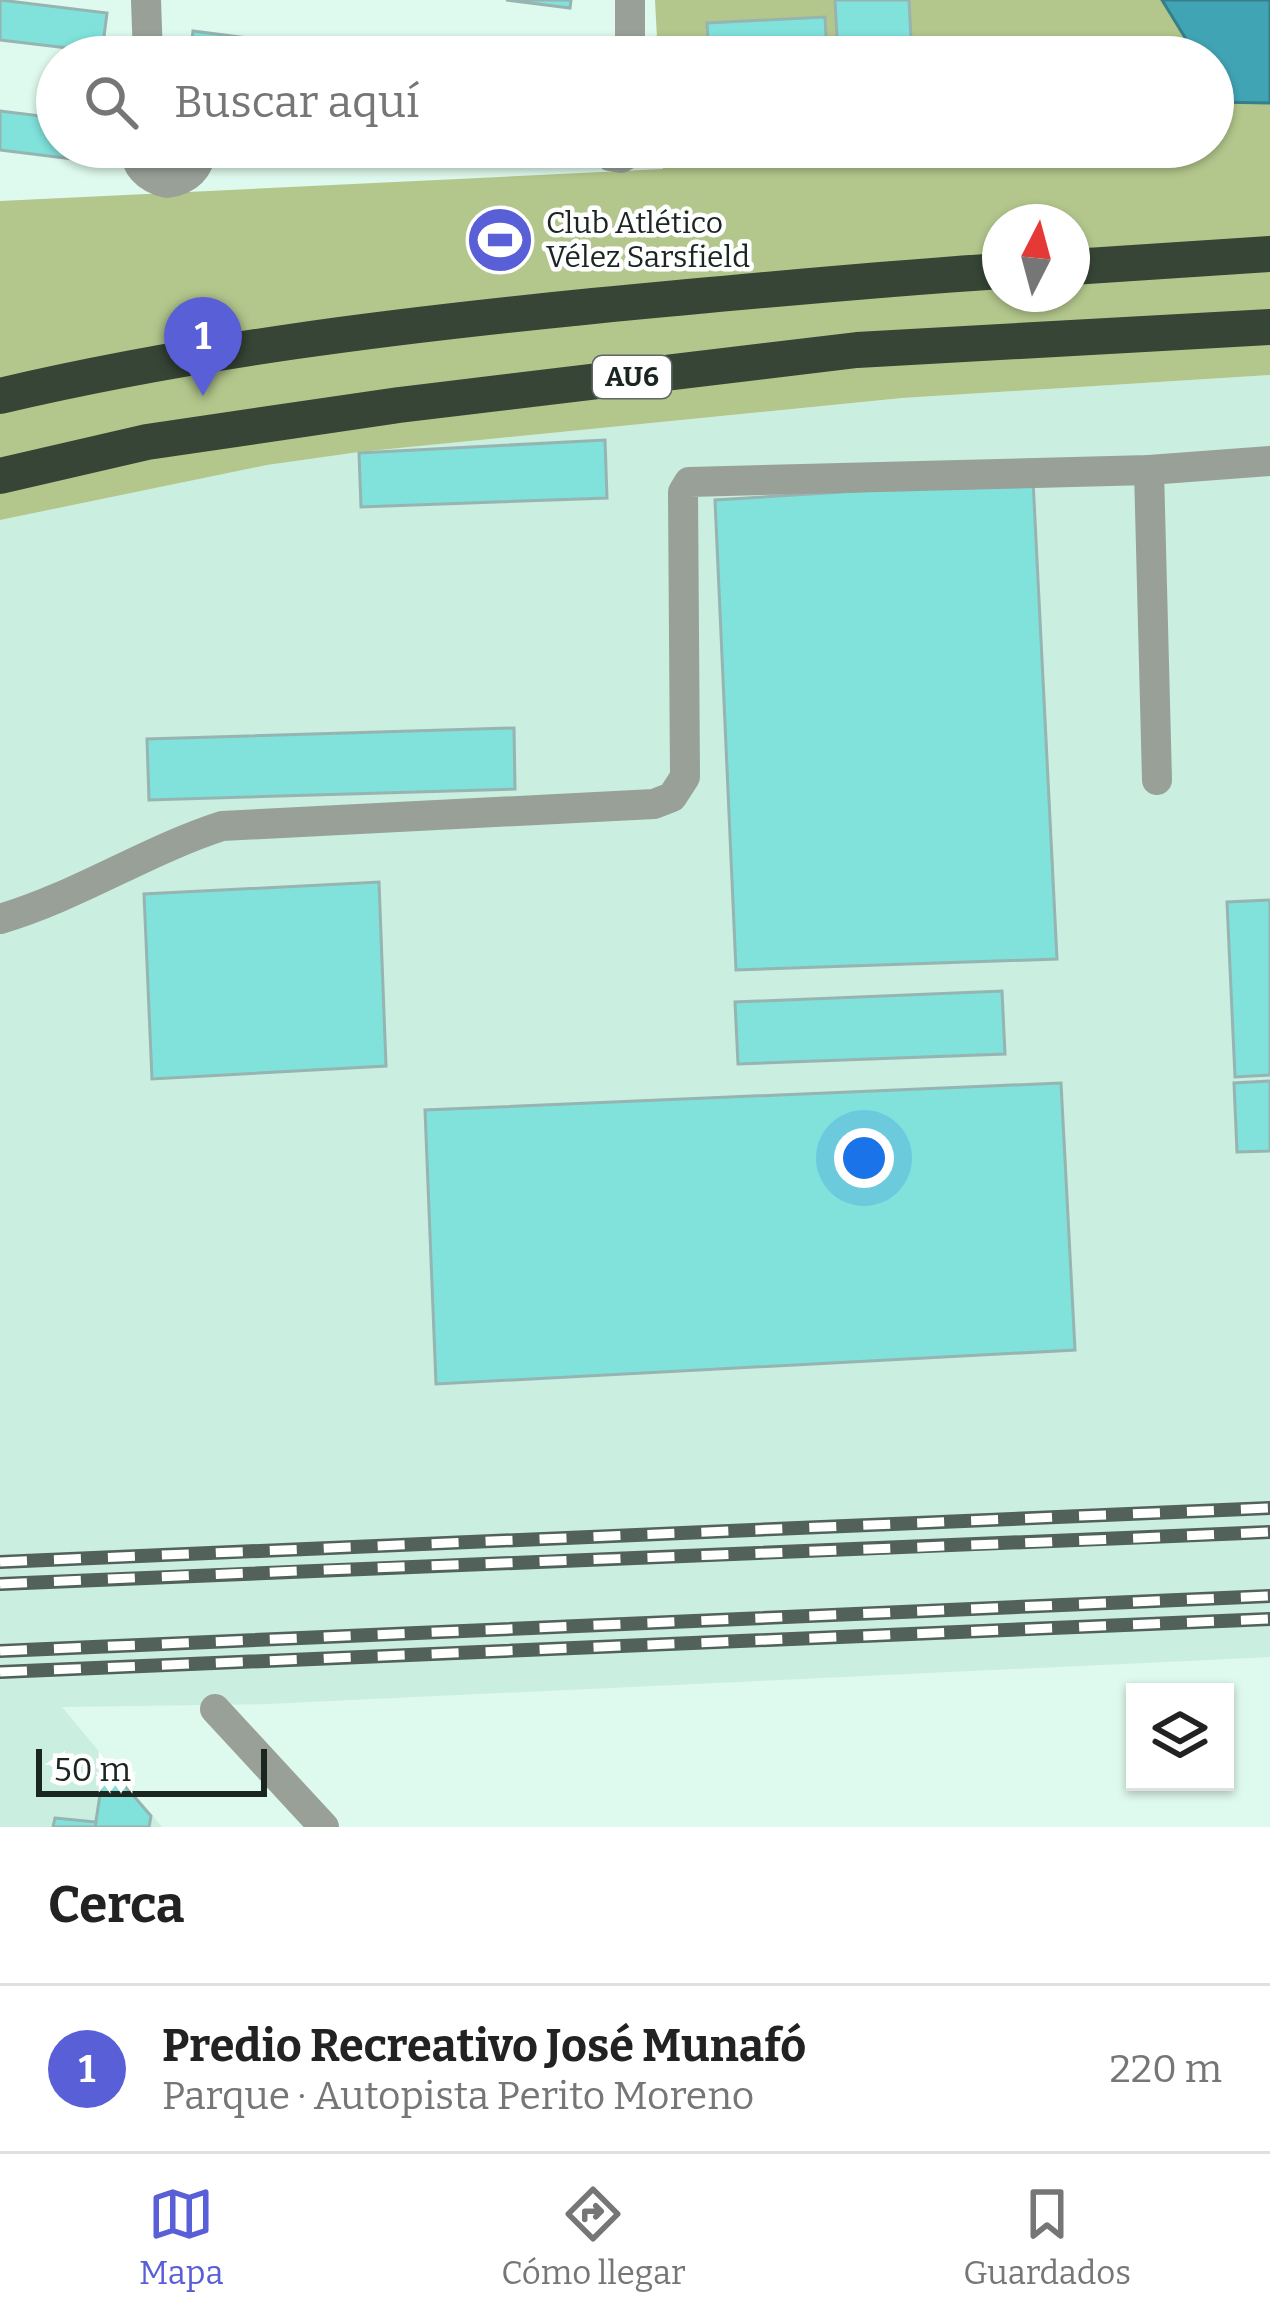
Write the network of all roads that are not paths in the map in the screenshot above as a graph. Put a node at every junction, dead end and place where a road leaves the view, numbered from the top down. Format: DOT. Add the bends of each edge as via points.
graph roads {
  1 [pos="146,0"];
  2 [pos="630,0"];
  3 [pos="147,36"];
  4 [pos="630,36"];
  5 [pos="141,168"];
  6 [pos="196,168"];
  7 [pos="1270,254"];
  8 [pos="1090,266"];
  9 [pos="982,272"];
  10 [pos="1270,327"];
  11 [pos="0,396"];
  12 [pos="1270,461"];
  13 [pos="1150,470"];
  14 [pos="0,476"];
  15 [pos="1157,780"];
  16 [pos="0,919"];
  17 [pos="214,1709"];
  18 [pos="324,1827"];
  1 -- 3 [label="street"];
  2 -- 4 [label="street"];
  5 -- 6 [label="street" via="167,183"];
  7 -- 8 [label="highway"];
  9 -- 11 [label="highway" via="386,327 203,353"];
  10 -- 14 [label="highway, AU6" via="834,353 315,417 146,442"];
  12 -- 13 [label="street"];
  13 -- 15 [label="street"];
  13 -- 16 [label="street" via="689,482 685,777 672,797 222,826"];
  17 -- 18 [label="street"];
}
